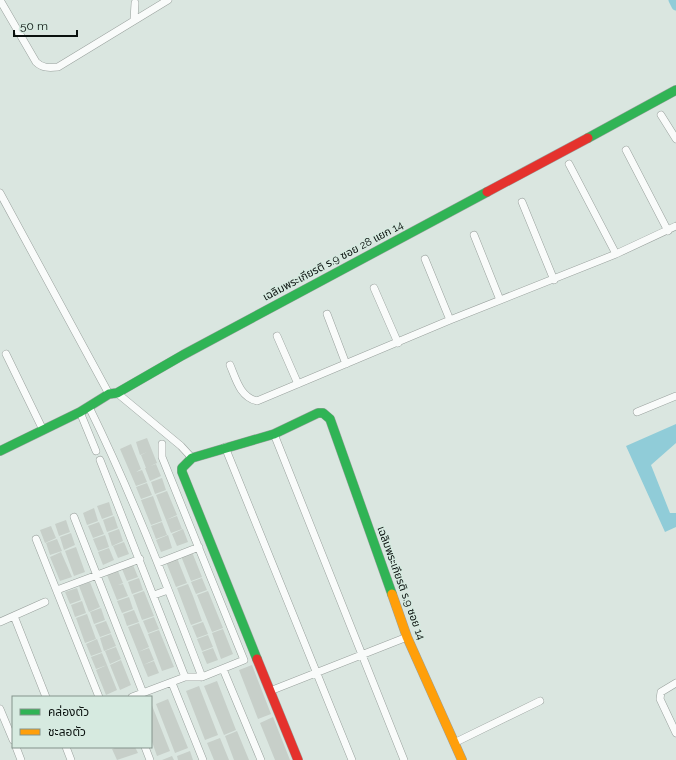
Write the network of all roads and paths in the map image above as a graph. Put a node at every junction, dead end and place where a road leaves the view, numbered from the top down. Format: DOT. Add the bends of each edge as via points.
graph roads {
  1 [pos="3,1"];
  2 [pos="164,1"];
  3 [pos="135,3"];
  4 [pos="134,20"];
  5 [pos="676,90"];
  6 [pos="661,115"];
  7 [pos="676,139"];
  8 [pos="626,150"];
  9 [pos="569,164"];
  10 [pos="0,193"];
  11 [pos="522,202"];
  12 [pos="676,226"];
  13 [pos="668,231"];
  14 [pos="474,235"];
  15 [pos="616,254"];
  16 [pos="425,259"];
  17 [pos="554,280"];
  18 [pos="374,288"];
  19 [pos="500,300"];
  20 [pos="327,314"];
  21 [pos="450,320"];
  22 [pos="277,336"];
  23 [pos="398,343"];
  24 [pos="6,354"];
  25 [pos="230,364"];
  26 [pos="346,364"];
  27 [pos="298,384"];
  28 [pos="113,394"];
  29 [pos="676,396"];
  30 [pos="89,407"];
  31 [pos="80,412"];
  32 [pos="637,412"];
  33 [pos="43,430"];
  34 [pos="274,434"];
  35 [pos="162,444"];
  36 [pos="225,447"];
  37 [pos="0,451"];
  38 [pos="96,451"];
  39 [pos="192,458"];
  40 [pos="100,460"];
  41 [pos="74,517"];
  42 [pos="146,536"];
  43 [pos="36,538"];
  44 [pos="133,541"];
  45 [pos="199,547"];
  46 [pos="140,559"];
  47 [pos="158,563"];
  48 [pos="98,574"];
  49 [pos="57,590"];
  50 [pos="168,590"];
  51 [pos="154,595"];
  52 [pos="45,602"];
  53 [pos="14,616"];
  54 [pos="0,622"];
  55 [pos="407,637"];
  56 [pos="362,654"];
  57 [pos="223,669"];
  58 [pos="318,673"];
  59 [pos="185,677"];
  60 [pos="202,677"];
  61 [pos="172,683"];
  62 [pos="676,683"];
  63 [pos="270,692"];
  64 [pos="143,694"];
  65 [pos="46,696"];
  66 [pos="99,696"];
  67 [pos="136,696"];
  68 [pos="540,701"];
  69 [pos="0,709"];
  70 [pos="676,733"];
  71 [pos="12,738"];
  72 [pos="454,743"];
  73 [pos="16,748"];
  74 [pos="66,748"];
  75 [pos="145,748"];
  76 [pos="21,760"];
  77 [pos="71,760"];
  78 [pos="150,760"];
  79 [pos="203,760"];
  80 [pos="260,760"];
  81 [pos="298,760"];
  82 [pos="352,760"];
  83 [pos="404,760"];
  84 [pos="462,760"];
  1 -- 4 [label="street" via="36,62 40,66 51,68 58,67"];
  2 -- 4 [label="street"];
  3 -- 4 [label="street"];
  5 -- 28 [label="street, เฉลิมพระเกียรติ ร.9 ซอย 28 แยก 14"];
  6 -- 7 [label="street"];
  8 -- 13 [label="street"];
  9 -- 15 [label="street"];
  10 -- 28 [label="street"];
  11 -- 17 [label="street"];
  12 -- 13 [label="street"];
  13 -- 15 [label="street"];
  14 -- 19 [label="street"];
  15 -- 17 [label="street"];
  16 -- 21 [label="street"];
  17 -- 19 [label="street"];
  18 -- 23 [label="street"];
  19 -- 21 [label="street"];
  20 -- 26 [label="street"];
  21 -- 23 [label="street"];
  22 -- 27 [label="street"];
  23 -- 26 [label="street"];
  24 -- 33 [label="street"];
  25 -- 27 [label="street" via="244,394 250,399 257,401"];
  26 -- 27 [label="street"];
  28 -- 30 [label="street, เฉลิมพระเกียรติ ร.9 ซอย 28 แยก 14"];
  28 -- 39 [label="street" via="181,446"];
  29 -- 32 [label="street"];
  30 -- 31 [label="street, เฉลิมพระเกียรติ ร.9 ซอย 28 แยก 14"];
  30 -- 42 [label="street" via="111,451"];
  31 -- 33 [label="street, เฉลิมพระเกียรติ ร.9 ซอย 28 แยก 14"];
  31 -- 38 [label="street"];
  33 -- 37 [label="street, เฉลิมพระเกียรติ ร.9 ซอย 28 แยก 14"];
  34 -- 36 [label="street"];
  34 -- 55 [label="street, เฉลิมพระเกียรติ ร.9 ซอย 14" via="318,413 323,413 330,419"];
  34 -- 56 [label="street"];
  35 -- 45 [label="street" via="162,457"];
  36 -- 39 [label="street"];
  36 -- 58 [label="street"];
  39 -- 63 [label="street" via="182,468 182,472"];
  40 -- 44 [label="street"];
  41 -- 48 [label="street"];
  42 -- 44 [label="street"];
  42 -- 47 [label="street"];
  43 -- 49 [label="street"];
  44 -- 46 [label="street"];
  45 -- 47 [label="street"];
  45 -- 57 [label="street" via="244,660"];
  46 -- 48 [label="street"];
  46 -- 51 [label="street"];
  47 -- 50 [label="street"];
  48 -- 49 [label="street"];
  48 -- 64 [label="street"];
  49 -- 66 [label="street"];
  50 -- 51 [label="street"];
  50 -- 60 [label="street"];
  51 -- 59 [label="street"];
  52 -- 53 [label="street"];
  53 -- 54 [label="street"];
  53 -- 65 [label="street"];
  55 -- 56 [label="street"];
  55 -- 72 [label="street, เฉลิมพระเกียรติ ร.9 ซอย 14"];
  56 -- 58 [label="street"];
  56 -- 83 [label="street"];
  57 -- 60 [label="street"];
  57 -- 80 [label="street"];
  58 -- 63 [label="street"];
  58 -- 82 [label="street"];
  59 -- 60 [label="street"];
  59 -- 61 [label="street"];
  61 -- 64 [label="street"];
  61 -- 79 [label="street"];
  62 -- 70 [label="street" via="661,692 660,699"];
  63 -- 81 [label="street"];
  64 -- 67 [label="street"];
  68 -- 72 [label="street"];
  69 -- 71 [label="street"];
  72 -- 84 [label="street, เฉลิมพระเกียรติ ร.9 ซอย 14"];
  73 -- 76 [label="street"];
  74 -- 77 [label="street"];
  75 -- 78 [label="street"];
}
